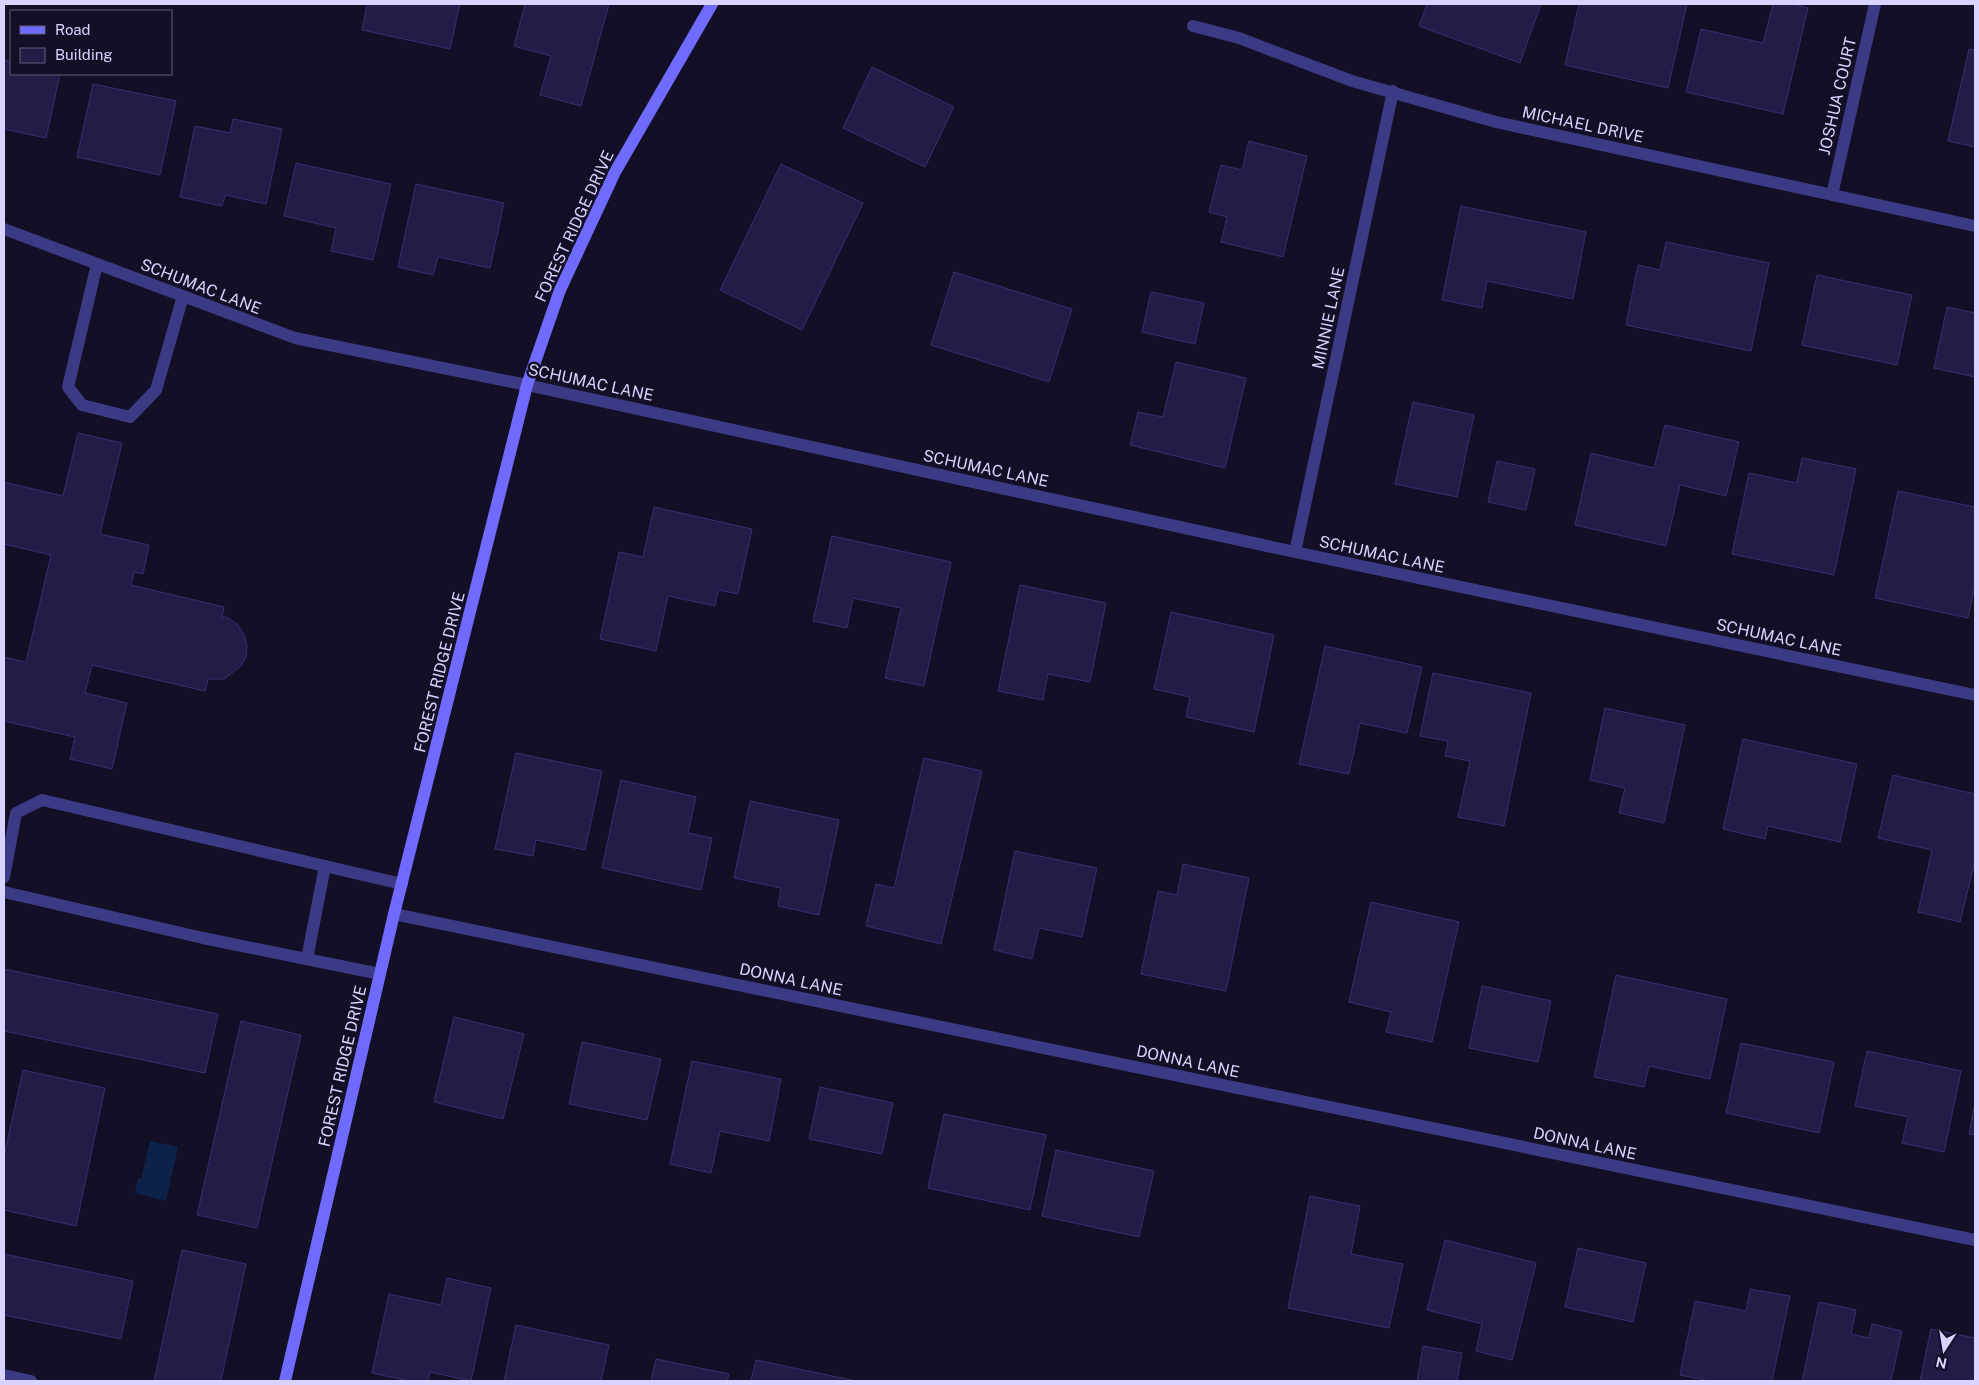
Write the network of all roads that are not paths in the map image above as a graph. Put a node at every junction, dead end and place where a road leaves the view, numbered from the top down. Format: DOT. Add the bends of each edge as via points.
graph roads {
  1 [pos="712,4"];
  2 [pos="1875,4"];
  3 [pos="1192,26"];
  4 [pos="1393,92"];
  5 [pos="1832,195"];
  6 [pos="1975,226"];
  7 [pos="4,229"];
  8 [pos="97,264"];
  9 [pos="182,296"];
  10 [pos="527,385"];
  11 [pos="1295,552"];
  12 [pos="1975,694"];
  13 [pos="325,866"];
  14 [pos="4,877"];
  15 [pos="402,884"];
  16 [pos="4,892"];
  17 [pos="394,914"];
  18 [pos="307,959"];
  19 [pos="380,974"];
  20 [pos="1975,1240"];
  21 [pos="4,1375"];
  22 [pos="31,1381"];
  23 [pos="285,1381"];
  1 -- 10 [label="main road, FOREST RIDGE DRIVE" via="615,172 560,290"];
  2 -- 5 [label="street, JOSHUA COURT"];
  3 -- 4 [label="street, MICHAEL DRIVE" via="1239,38 1352,81"];
  4 -- 5 [label="street, MICHAEL DRIVE" via="1496,122"];
  4 -- 11 [label="street, MINNIE LANE"];
  5 -- 6 [label="street, MICHAEL DRIVE"];
  7 -- 8 [label="street, SCHUMAC LANE"];
  8 -- 9 [label="street, SCHUMAC LANE"];
  8 -- 9 [label="street" via="68,388 82,405 130,417 156,390"];
  9 -- 10 [label="street, SCHUMAC LANE" via="295,338"];
  10 -- 11 [label="street, SCHUMAC LANE"];
  10 -- 15 [label="main road, FOREST RIDGE DRIVE"];
  11 -- 12 [label="street, SCHUMAC LANE"];
  13 -- 14 [label="street" via="42,800 16,812"];
  13 -- 15 [label="street"];
  13 -- 18 [label="street"];
  15 -- 17 [label="main road, FOREST RIDGE DRIVE"];
  16 -- 18 [label="street"];
  17 -- 19 [label="main road, FOREST RIDGE DRIVE"];
  17 -- 20 [label="street, DONNA LANE"];
  18 -- 19 [label="street"];
  19 -- 23 [label="main road, FOREST RIDGE DRIVE"];
  21 -- 22 [label="street"];
}
